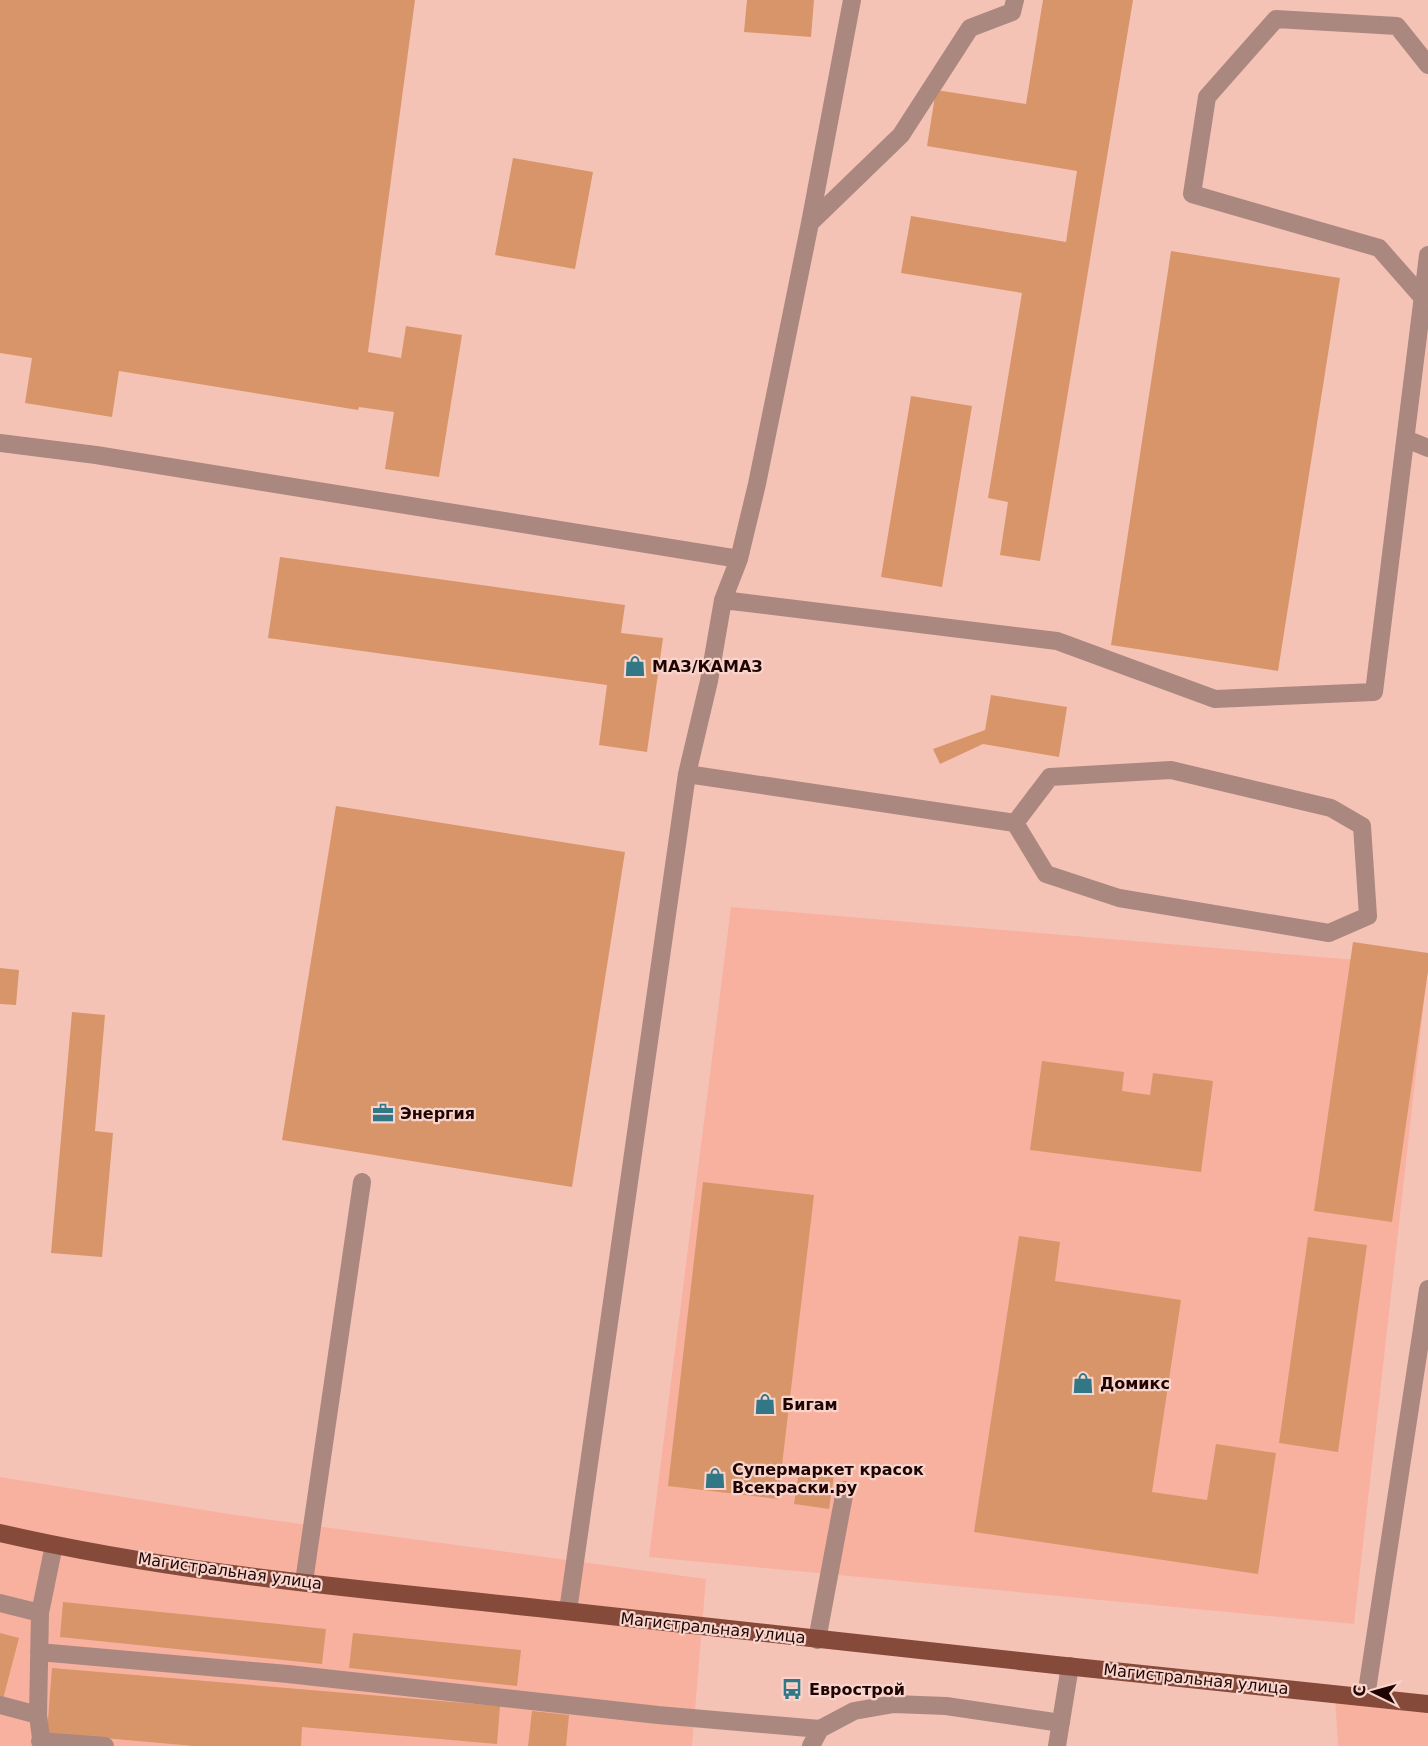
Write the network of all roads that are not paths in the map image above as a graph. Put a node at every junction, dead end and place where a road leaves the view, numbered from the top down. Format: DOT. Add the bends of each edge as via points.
graph roads {
  1 [pos="852,0"];
  2 [pos="1015,0"];
  3 [pos="1428,65"];
  4 [pos="810,223"];
  5 [pos="1428,255"];
  6 [pos="1423,298"];
  7 [pos="1406,439"];
  8 [pos="0,443"];
  9 [pos="1428,448"];
  10 [pos="739,559"];
  11 [pos="723,600"];
  12 [pos="687,774"];
  13 [pos="1015,823"];
  14 [pos="362,1182"];
  15 [pos="1428,1289"];
  16 [pos="845,1490"];
  17 [pos="0,1533"];
  18 [pos="54,1545"];
  19 [pos="304,1582"];
  20 [pos="0,1603"];
  21 [pos="568,1611"];
  22 [pos="40,1613"];
  23 [pos="817,1640"];
  24 [pos="39,1652"];
  25 [pos="1070,1666"];
  26 [pos="1366,1697"];
  27 [pos="1428,1704"];
  28 [pos="0,1705"];
  29 [pos="38,1715"];
  30 [pos="1061,1723"];
  31 [pos="820,1729"];
  32 [pos="41,1744"];
  33 [pos="105,1746"];
  34 [pos="811,1746"];
  35 [pos="1057,1746"];
  1 -- 4 [label="street"];
  2 -- 4 [label="street" via="1012,12 970,28 901,135"];
  3 -- 6 [label="street" via="1397,26 1276,19 1207,97 1192,194 1380,248"];
  4 -- 10 [label="street"];
  5 -- 6 [label="street"];
  6 -- 7 [label="street"];
  7 -- 9 [label="street"];
  7 -- 11 [label="street" via="1374,692 1215,699 1057,641"];
  8 -- 10 [label="street" via="96,455"];
  10 -- 11 [label="street"];
  11 -- 12 [label="street"];
  12 -- 13 [label="street"];
  12 -- 21 [label="street"];
  13 -- 13 [label="street" via="1046,874 1119,898 1329,933 1368,916 1362,826 1331,808 1171,770 1050,777"];
  14 -- 19 [label="street"];
  15 -- 26 [label="street"];
  16 -- 23 [label="street"];
  17 -- 18 [label="main road, Магистральная улица"];
  18 -- 19 [label="main road, Магистральная улица"];
  18 -- 22 [label="street"];
  19 -- 21 [label="main road, Магистральная улица"];
  20 -- 22 [label="street"];
  21 -- 23 [label="main road, Магистральная улица"];
  22 -- 24 [label="street"];
  23 -- 25 [label="main road, Магистральная улица"];
  24 -- 29 [label="street"];
  24 -- 31 [label="street"];
  25 -- 26 [label="main road, Магистральная улица"];
  25 -- 30 [label="street"];
  26 -- 27 [label="main road, Магистральная улица"];
  28 -- 29 [label="street"];
  29 -- 32 [label="street"];
  30 -- 31 [label="street" via="946,1706 894,1704 854,1711"];
  30 -- 35 [label="street"];
  31 -- 34 [label="street"];
  32 -- 33 [label="street"];
}
